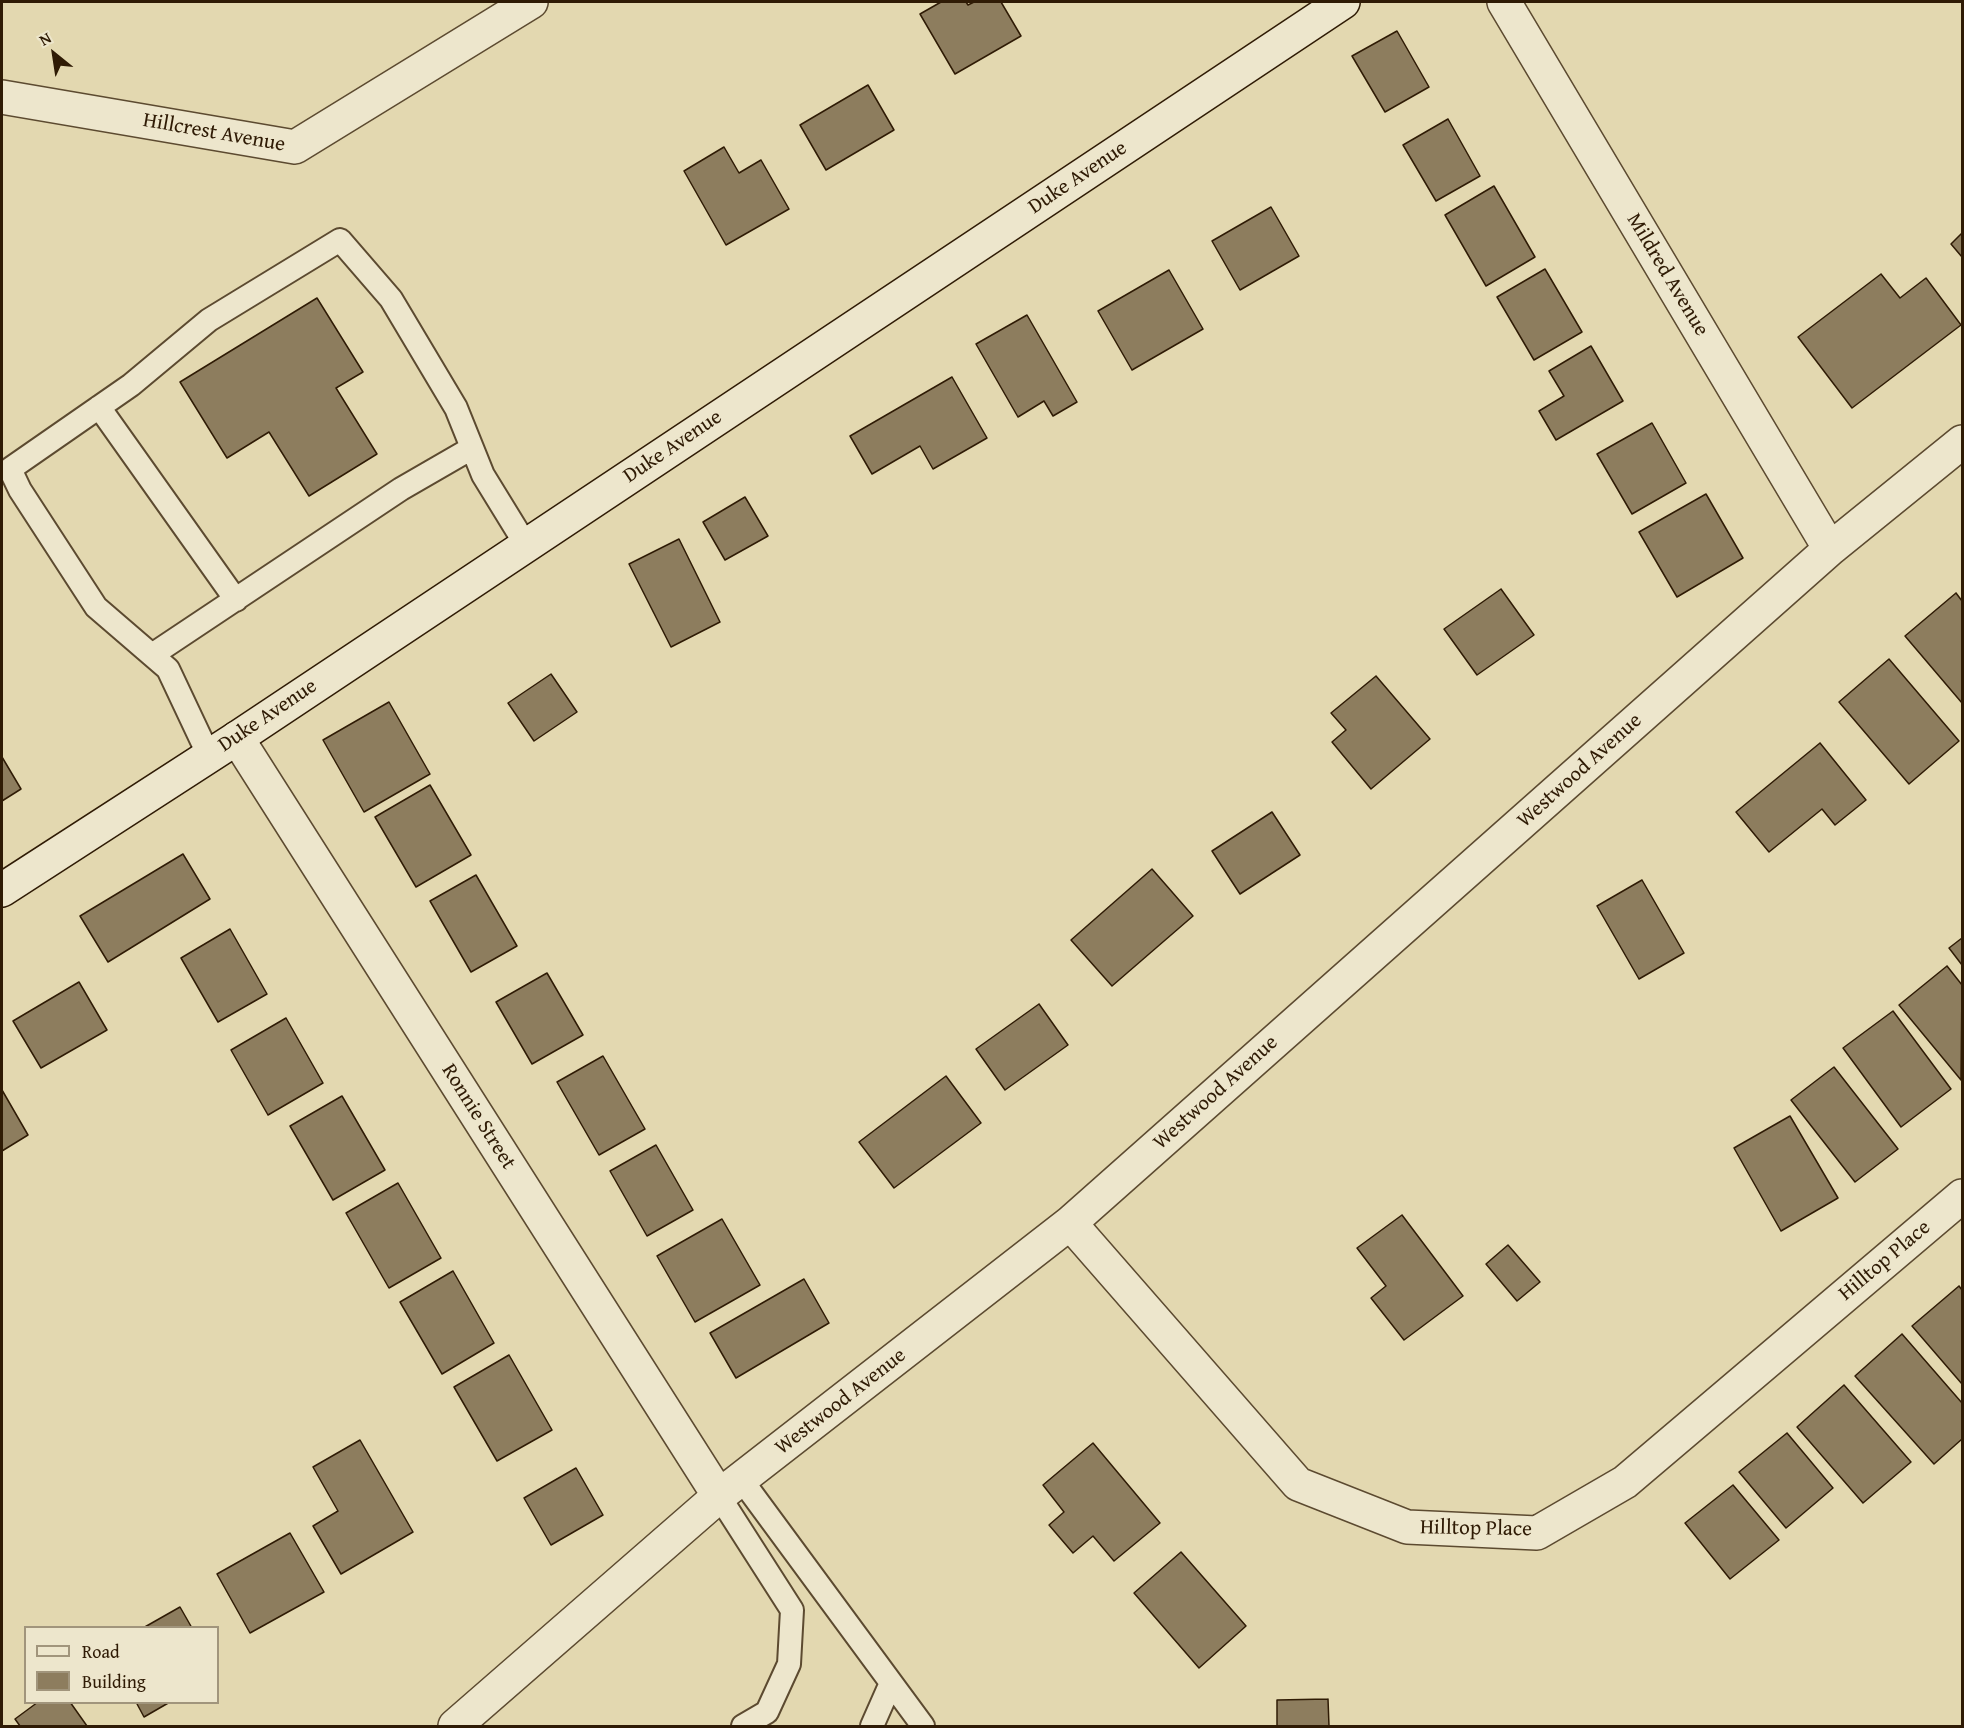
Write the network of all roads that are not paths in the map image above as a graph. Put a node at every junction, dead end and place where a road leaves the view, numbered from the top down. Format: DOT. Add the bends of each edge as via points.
graph roads {
  1 [pos="531,2"];
  2 [pos="1343,2"];
  3 [pos="1504,2"];
  4 [pos="2,97"];
  5 [pos="99,407"];
  6 [pos="1962,442"];
  7 [pos="472,448"];
  8 [pos="526,545"];
  9 [pos="1830,549"];
  10 [pos="236,600"];
  11 [pos="152,655"];
  12 [pos="237,738"];
  13 [pos="209,756"];
  14 [pos="2,890"];
  15 [pos="1962,1196"];
  16 [pos="1070,1223"];
  17 [pos="730,1488"];
  18 [pos="891,1683"];
  19 [pos="455,1726"];
  20 [pos="743,1726"];
  21 [pos="872,1726"];
  22 [pos="923,1726"];
  1 -- 4 [label="street, Hillcrest Avenue" via="295,147"];
  2 -- 8 [label="street, Duke Avenue"];
  3 -- 9 [label="street, Mildred Avenue"];
  5 -- 7 [label="lane" via="209,320 340,240 391,299 456,408"];
  5 -- 10 [label="lane"];
  5 -- 11 [label="lane" via="10,469 96,607"];
  6 -- 9 [label="street, Westwood Avenue"];
  7 -- 8 [label="lane" via="483,475"];
  7 -- 10 [label="lane" via="401,489"];
  8 -- 12 [label="street, Duke Avenue"];
  9 -- 16 [label="street, Westwood Avenue"];
  10 -- 11 [label="lane"];
  11 -- 13 [label="lane" via="168,669"];
  12 -- 13 [label="street, Duke Avenue"];
  12 -- 17 [label="street, Ronnie Street"];
  13 -- 14 [label="street, Duke Avenue"];
  15 -- 16 [label="street, Hilltop Place" via="1625,1482 1537,1533 1407,1527 1298,1484"];
  16 -- 17 [label="street, Westwood Avenue"];
  17 -- 18 [label="lane"];
  17 -- 19 [label="street, Westwood Avenue"];
  17 -- 20 [label="lane" via="792,1610 789,1664 767,1712"];
  18 -- 21 [label="lane"];
  18 -- 22 [label="lane"];
}
